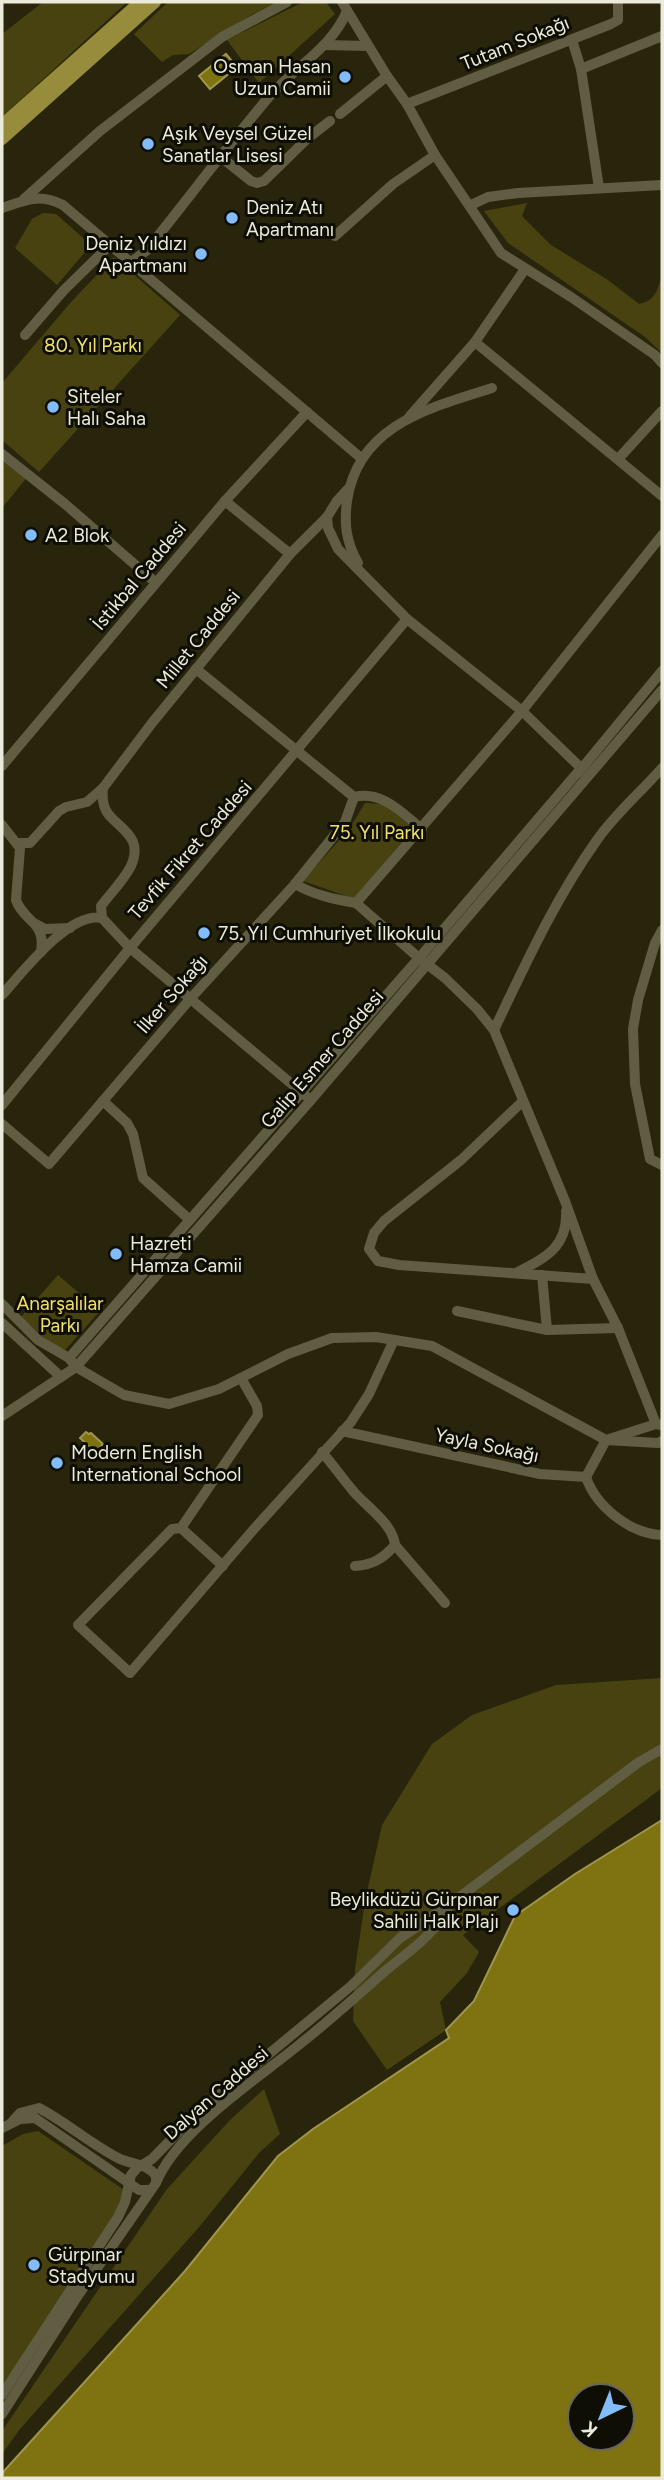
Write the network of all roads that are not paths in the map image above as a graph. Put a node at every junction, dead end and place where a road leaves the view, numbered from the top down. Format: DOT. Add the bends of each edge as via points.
graph roads {
  1 [pos="140,2"];
  2 [pos="155,2"];
  3 [pos="287,2"];
  4 [pos="618,2"];
  5 [pos="345,6"];
  6 [pos="662,36"];
  7 [pos="572,40"];
  8 [pos="324,45"];
  9 [pos="368,46"];
  10 [pos="581,69"];
  11 [pos="387,76"];
  12 [pos="407,104"];
  13 [pos="340,114"];
  14 [pos="330,121"];
  15 [pos="2,125"];
  16 [pos="2,139"];
  17 [pos="435,155"];
  18 [pos="221,157"];
  19 [pos="662,185"];
  20 [pos="599,188"];
  21 [pos="21,202"];
  22 [pos="471,205"];
  23 [pos="2,208"];
  24 [pos="335,236"];
  25 [pos="110,245"];
  26 [pos="131,262"];
  27 [pos="525,270"];
  28 [pos="25,335"];
  29 [pos="475,342"];
  30 [pos="662,363"];
  31 [pos="492,388"];
  32 [pos="662,411"];
  33 [pos="307,412"];
  34 [pos="407,419"];
  35 [pos="2,454"];
  36 [pos="360,458"];
  37 [pos="619,458"];
  38 [pos="349,488"];
  39 [pos="662,496"];
  40 [pos="225,501"];
  41 [pos="327,517"];
  42 [pos="662,535"];
  43 [pos="290,554"];
  44 [pos="369,581"];
  45 [pos="155,582"];
  46 [pos="407,619"];
  47 [pos="196,669"];
  48 [pos="662,671"];
  49 [pos="662,690"];
  50 [pos="522,711"];
  51 [pos="298,751"];
  52 [pos="2,766"];
  53 [pos="662,768"];
  54 [pos="585,771"];
  55 [pos="103,788"];
  56 [pos="354,797"];
  57 [pos="76,805"];
  58 [pos="107,813"];
  59 [pos="2,825"];
  60 [pos="422,829"];
  61 [pos="33,841"];
  62 [pos="18,843"];
  63 [pos="20,858"];
  64 [pos="295,884"];
  65 [pos="355,903"];
  66 [pos="101,906"];
  67 [pos="103,918"];
  68 [pos="85,919"];
  69 [pos="36,924"];
  70 [pos="70,928"];
  71 [pos="662,930"];
  72 [pos="130,948"];
  73 [pos="41,952"];
  74 [pos="423,961"];
  75 [pos="2,995"];
  76 [pos="191,998"];
  77 [pos="494,1030"];
  78 [pos="301,1093"];
  79 [pos="311,1100"];
  80 [pos="103,1101"];
  81 [pos="522,1102"];
  82 [pos="2,1105"];
  83 [pos="2,1124"];
  84 [pos="662,1165"];
  85 [pos="565,1200"];
  86 [pos="190,1220"];
  87 [pos="518,1272"];
  88 [pos="542,1275"];
  89 [pos="593,1279"];
  90 [pos="2,1304"];
  91 [pos="457,1311"];
  92 [pos="2,1323"];
  93 [pos="618,1328"];
  94 [pos="547,1330"];
  95 [pos="394,1340"];
  96 [pos="73,1363"];
  97 [pos="61,1377"];
  98 [pos="241,1378"];
  99 [pos="2,1416"];
  100 [pos="659,1425"];
  101 [pos="342,1431"];
  102 [pos="606,1440"];
  103 [pos="662,1441"];
  104 [pos="322,1452"];
  105 [pos="586,1477"];
  106 [pos="181,1528"];
  107 [pos="662,1535"];
  108 [pos="395,1545"];
  109 [pos="223,1566"];
  110 [pos="355,1566"];
  111 [pos="445,1603"];
  112 [pos="662,1749"];
  113 [pos="449,1905"];
  114 [pos="400,1938"];
  115 [pos="391,1947"];
  116 [pos="405,1954"];
  117 [pos="251,2077"];
  118 [pos="227,2095"];
  119 [pos="6,2126"];
  120 [pos="119,2158"];
  121 [pos="142,2166"];
  122 [pos="112,2170"];
  123 [pos="130,2182"];
  124 [pos="152,2187"];
  125 [pos="74,2294"];
  126 [pos="2,2395"];
  127 [pos="2,2413"];
  1 -- 15 [label="main road"];
  2 -- 16 [label="main road"];
  3 -- 21 [label="street" via="222,37 100,131"];
  4 -- 7 [label="street, Tutam Sokağı" via="618,20"];
  5 -- 8 [label="street" via="341,25"];
  5 -- 9 [label="street"];
  6 -- 10 [label="street"];
  7 -- 10 [label="street"];
  7 -- 12 [label="street, Tutam Sokağı"];
  8 -- 9 [label="street"];
  8 -- 18 [label="street" via="270,96"];
  9 -- 11 [label="street"];
  10 -- 20 [label="street"];
  11 -- 12 [label="street"];
  11 -- 13 [label="street"];
  12 -- 17 [label="street"];
  14 -- 18 [label="street" via="264,181 251,181"];
  17 -- 22 [label="street"];
  17 -- 24 [label="street" via="393,184"];
  18 -- 26 [label="street" via="146,251"];
  19 -- 20 [label="street"];
  20 -- 22 [label="street" via="488,197"];
  21 -- 23 [label="street"];
  21 -- 25 [label="street" via="48,198 63,205"];
  22 -- 27 [label="street" via="501,253"];
  25 -- 26 [label="street"];
  25 -- 28 [label="street"];
  26 -- 33 [label="street"];
  27 -- 29 [label="street"];
  27 -- 30 [label="street"];
  29 -- 34 [label="street"];
  29 -- 37 [label="street"];
  31 -- 34 [label="street"];
  32 -- 37 [label="street"];
  33 -- 36 [label="street"];
  33 -- 40 [label="street, İstikbal Caddesi"];
  34 -- 36 [label="street" via="381,435"];
  35 -- 45 [label="street"];
  36 -- 38 [label="street"];
  37 -- 39 [label="street"];
  38 -- 41 [label="street, Millet Caddesi"];
  38 -- 44 [label="street" via="345,517 349,548"];
  40 -- 43 [label="street"];
  40 -- 45 [label="street, İstikbal Caddesi"];
  41 -- 43 [label="street, Millet Caddesi"];
  41 -- 44 [label="street" via="338,549"];
  42 -- 50 [label="street"];
  43 -- 47 [label="street, Millet Caddesi"];
  44 -- 46 [label="street"];
  45 -- 52 [label="street, İstikbal Caddesi"];
  46 -- 50 [label="street"];
  46 -- 51 [label="street, Tevfik Fikret Caddesi"];
  47 -- 51 [label="street"];
  47 -- 55 [label="street, Millet Caddesi"];
  48 -- 54 [label="street"];
  49 -- 54 [label="street, Galip Esmer Caddesi"];
  50 -- 54 [label="street"];
  50 -- 60 [label="street"];
  51 -- 56 [label="street"];
  51 -- 72 [label="street, Tevfik Fikret Caddesi"];
  53 -- 77 [label="street" via="599,837 566,886"];
  54 -- 74 [label="street, Galip Esmer Caddesi"];
  55 -- 57 [label="street"];
  55 -- 58 [label="street"];
  56 -- 60 [label="street" via="383,799"];
  56 -- 64 [label="street, İlker Sokağı" via="345,822"];
  57 -- 58 [label="street"];
  57 -- 61 [label="street" via="59,811"];
  58 -- 66 [label="street" via="129,832 132,863"];
  59 -- 62 [label="street"];
  60 -- 65 [label="street"];
  61 -- 62 [label="street"];
  61 -- 63 [label="street"];
  62 -- 63 [label="street"];
  63 -- 69 [label="street" via="16,900"];
  64 -- 65 [label="street"];
  64 -- 76 [label="street, İlker Sokağı"];
  65 -- 74 [label="street"];
  66 -- 67 [label="street"];
  66 -- 68 [label="street"];
  67 -- 68 [label="street"];
  67 -- 72 [label="street"];
  68 -- 70 [label="street"];
  69 -- 70 [label="street" via="45,929"];
  69 -- 73 [label="street" via="42,932"];
  70 -- 73 [label="street"];
  71 -- 84 [label="street" via="632,1029 635,1084 650,1159"];
  72 -- 76 [label="street"];
  72 -- 82 [label="street, Tevfik Fikret Caddesi"];
  73 -- 75 [label="street"];
  74 -- 77 [label="street"];
  74 -- 78 [label="street"];
  74 -- 79 [label="street, Galip Esmer Caddesi"];
  76 -- 78 [label="street"];
  76 -- 80 [label="street, İlker Sokağı"];
  77 -- 81 [label="street"];
  78 -- 79 [label="street"];
  78 -- 86 [label="street"];
  79 -- 96 [label="street, Galip Esmer Caddesi"];
  80 -- 83 [label="street, İlker Sokağı" via="50,1164"];
  80 -- 86 [label="street" via="133,1134 143,1178"];
  81 -- 85 [label="street"];
  81 -- 87 [label="street" via="461,1160 384,1220 369,1249 378,1261 399,1265"];
  85 -- 87 [label="street" via="566,1219 557,1246"];
  85 -- 89 [label="street"];
  86 -- 96 [label="street"];
  87 -- 88 [label="street"];
  88 -- 89 [label="street"];
  88 -- 94 [label="street"];
  89 -- 93 [label="street"];
  90 -- 96 [label="street" via="38,1340"];
  91 -- 94 [label="street"];
  92 -- 97 [label="street"];
  93 -- 94 [label="street"];
  93 -- 100 [label="street"];
  95 -- 98 [label="street" via="332,1338"];
  95 -- 101 [label="street" via="369,1394"];
  95 -- 102 [label="street" via="432,1346"];
  96 -- 97 [label="street"];
  96 -- 98 [label="street" via="124,1395 169,1404"];
  97 -- 99 [label="street"];
  98 -- 106 [label="street" via="258,1415"];
  100 -- 102 [label="street"];
  101 -- 104 [label="street"];
  101 -- 105 [label="street, Yayla Sokağı" via="540,1474"];
  102 -- 103 [label="street"];
  102 -- 105 [label="street"];
  104 -- 108 [label="street" via="382,1520"];
  104 -- 109 [label="street"];
  105 -- 107 [label="street" via="600,1504 647,1534"];
  106 -- 109 [label="street"];
  106 -- 109 [label="street" via="172,1529 78,1625 130,1673"];
  108 -- 110 [label="street" via="371,1565"];
  108 -- 111 [label="street"];
  112 -- 113 [label="street, Dalyan Caddesi"];
  113 -- 114 [label="street, Dalyan Caddesi"];
  113 -- 116 [label="street, Dalyan Caddesi" via="436,1927"];
  114 -- 115 [label="street, Dalyan Caddesi"];
  114 -- 116 [label="street" via="408,1943"];
  115 -- 116 [label="street" via="394,1955"];
  115 -- 117 [label="street, Dalyan Caddesi"];
  116 -- 117 [label="street, Dalyan Caddesi"];
  117 -- 118 [label="street, Dalyan Caddesi"];
  118 -- 121 [label="street, Dalyan Caddesi" via="195,2115"];
  118 -- 124 [label="street, Dalyan Caddesi" via="176,2149"];
  119 -- 120 [label="street" via="20,2113 40,2108"];
  119 -- 122 [label="street" via="35,2118"];
  120 -- 121 [label="street"];
  120 -- 122 [label="street"];
  121 -- 123 [label="street, Dalyan Caddesi"];
  121 -- 124 [label="street" via="156,2176"];
  122 -- 123 [label="street"];
  123 -- 124 [label="street" via="139,2190"];
  123 -- 125 [label="street, Dalyan Caddesi" via="118,2217"];
  124 -- 125 [label="street, Dalyan Caddesi"];
  125 -- 126 [label="street, Dalyan Caddesi"];
  125 -- 127 [label="street, Dalyan Caddesi"];
}
